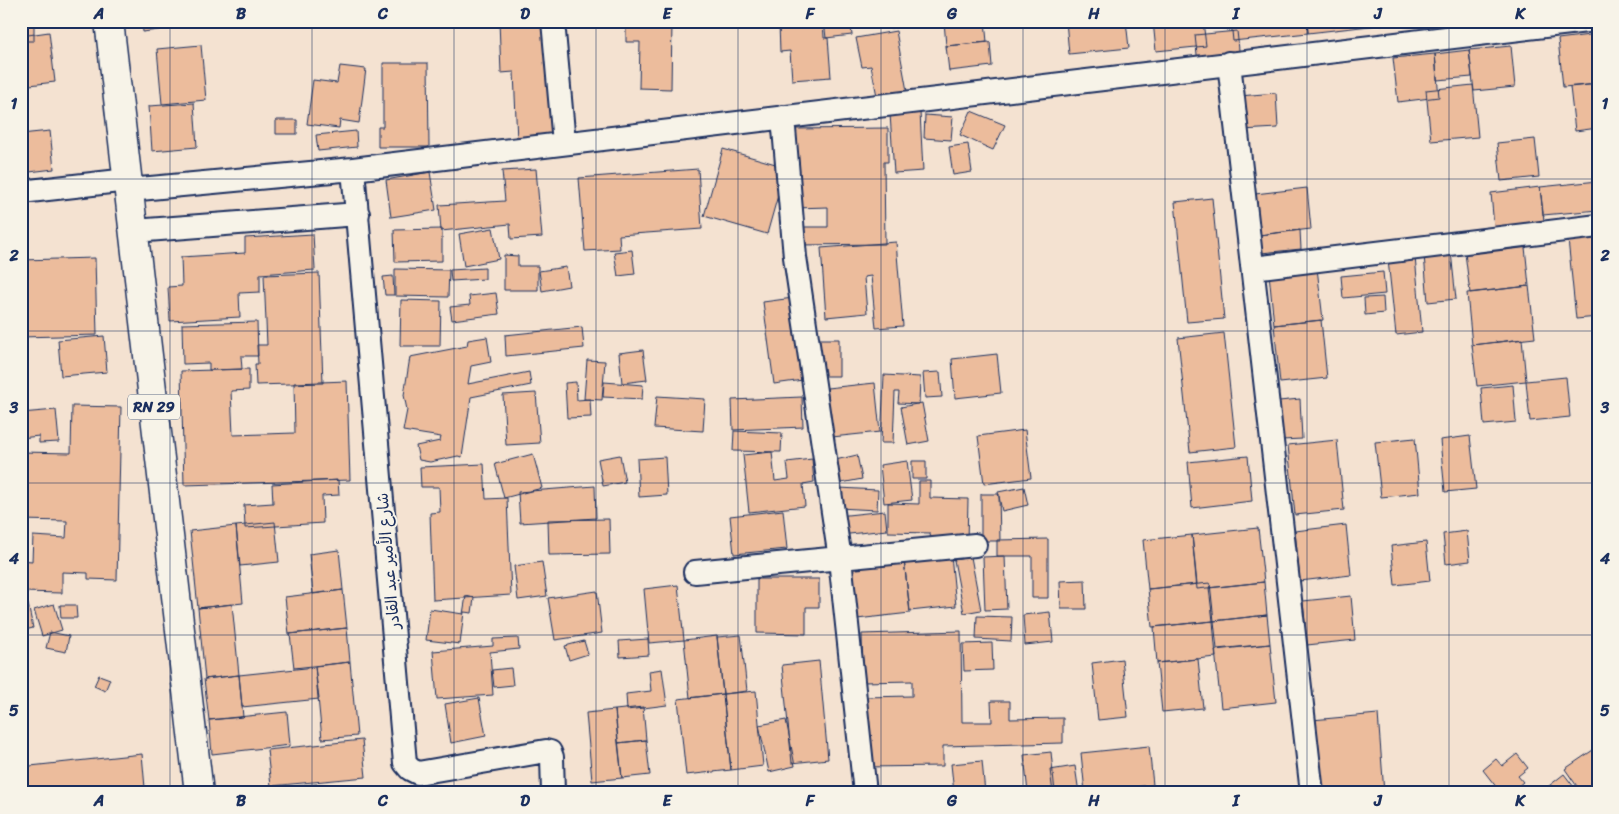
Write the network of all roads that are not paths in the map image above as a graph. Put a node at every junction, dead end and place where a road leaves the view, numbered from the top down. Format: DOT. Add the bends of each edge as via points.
graph roads {
  1 [pos="109,21"];
  2 [pos="552,21"];
  3 [pos="1587,21"];
  4 [pos="1230,63"];
  5 [pos="783,118"];
  6 [pos="564,143"];
  7 [pos="353,168"];
  8 [pos="128,185"];
  9 [pos="21,192"];
  10 [pos="358,214"];
  11 [pos="1598,226"];
  12 [pos="134,231"];
  13 [pos="1253,268"];
  14 [pos="975,545"];
  15 [pos="840,559"];
  16 [pos="695,572"];
  17 [pos="199,793"];
  18 [pos="553,793"];
  19 [pos="865,793"];
  20 [pos="1312,793"];
  1 -- 8 [label="main road, RN 29"];
  2 -- 6 [label="street"];
  3 -- 4 [label="street"];
  4 -- 5 [label="street"];
  4 -- 13 [label="street"];
  5 -- 6 [label="street"];
  5 -- 15 [label="street" via="795,257"];
  6 -- 7 [label="street"];
  7 -- 8 [label="street"];
  7 -- 10 [label="street, شارع الأمير عبد القادر"];
  8 -- 9 [label="street"];
  8 -- 12 [label="main road, RN 29"];
  10 -- 12 [label="street"];
  10 -- 18 [label="street, شارع الأمير عبد القادر" via="405,763 418,773 546,751 552,757"];
  11 -- 13 [label="street"];
  12 -- 17 [label="main road, RN 29"];
  13 -- 20 [label="street"];
  14 -- 15 [label="street"];
  15 -- 16 [label="street"];
  15 -- 19 [label="street"];
}
